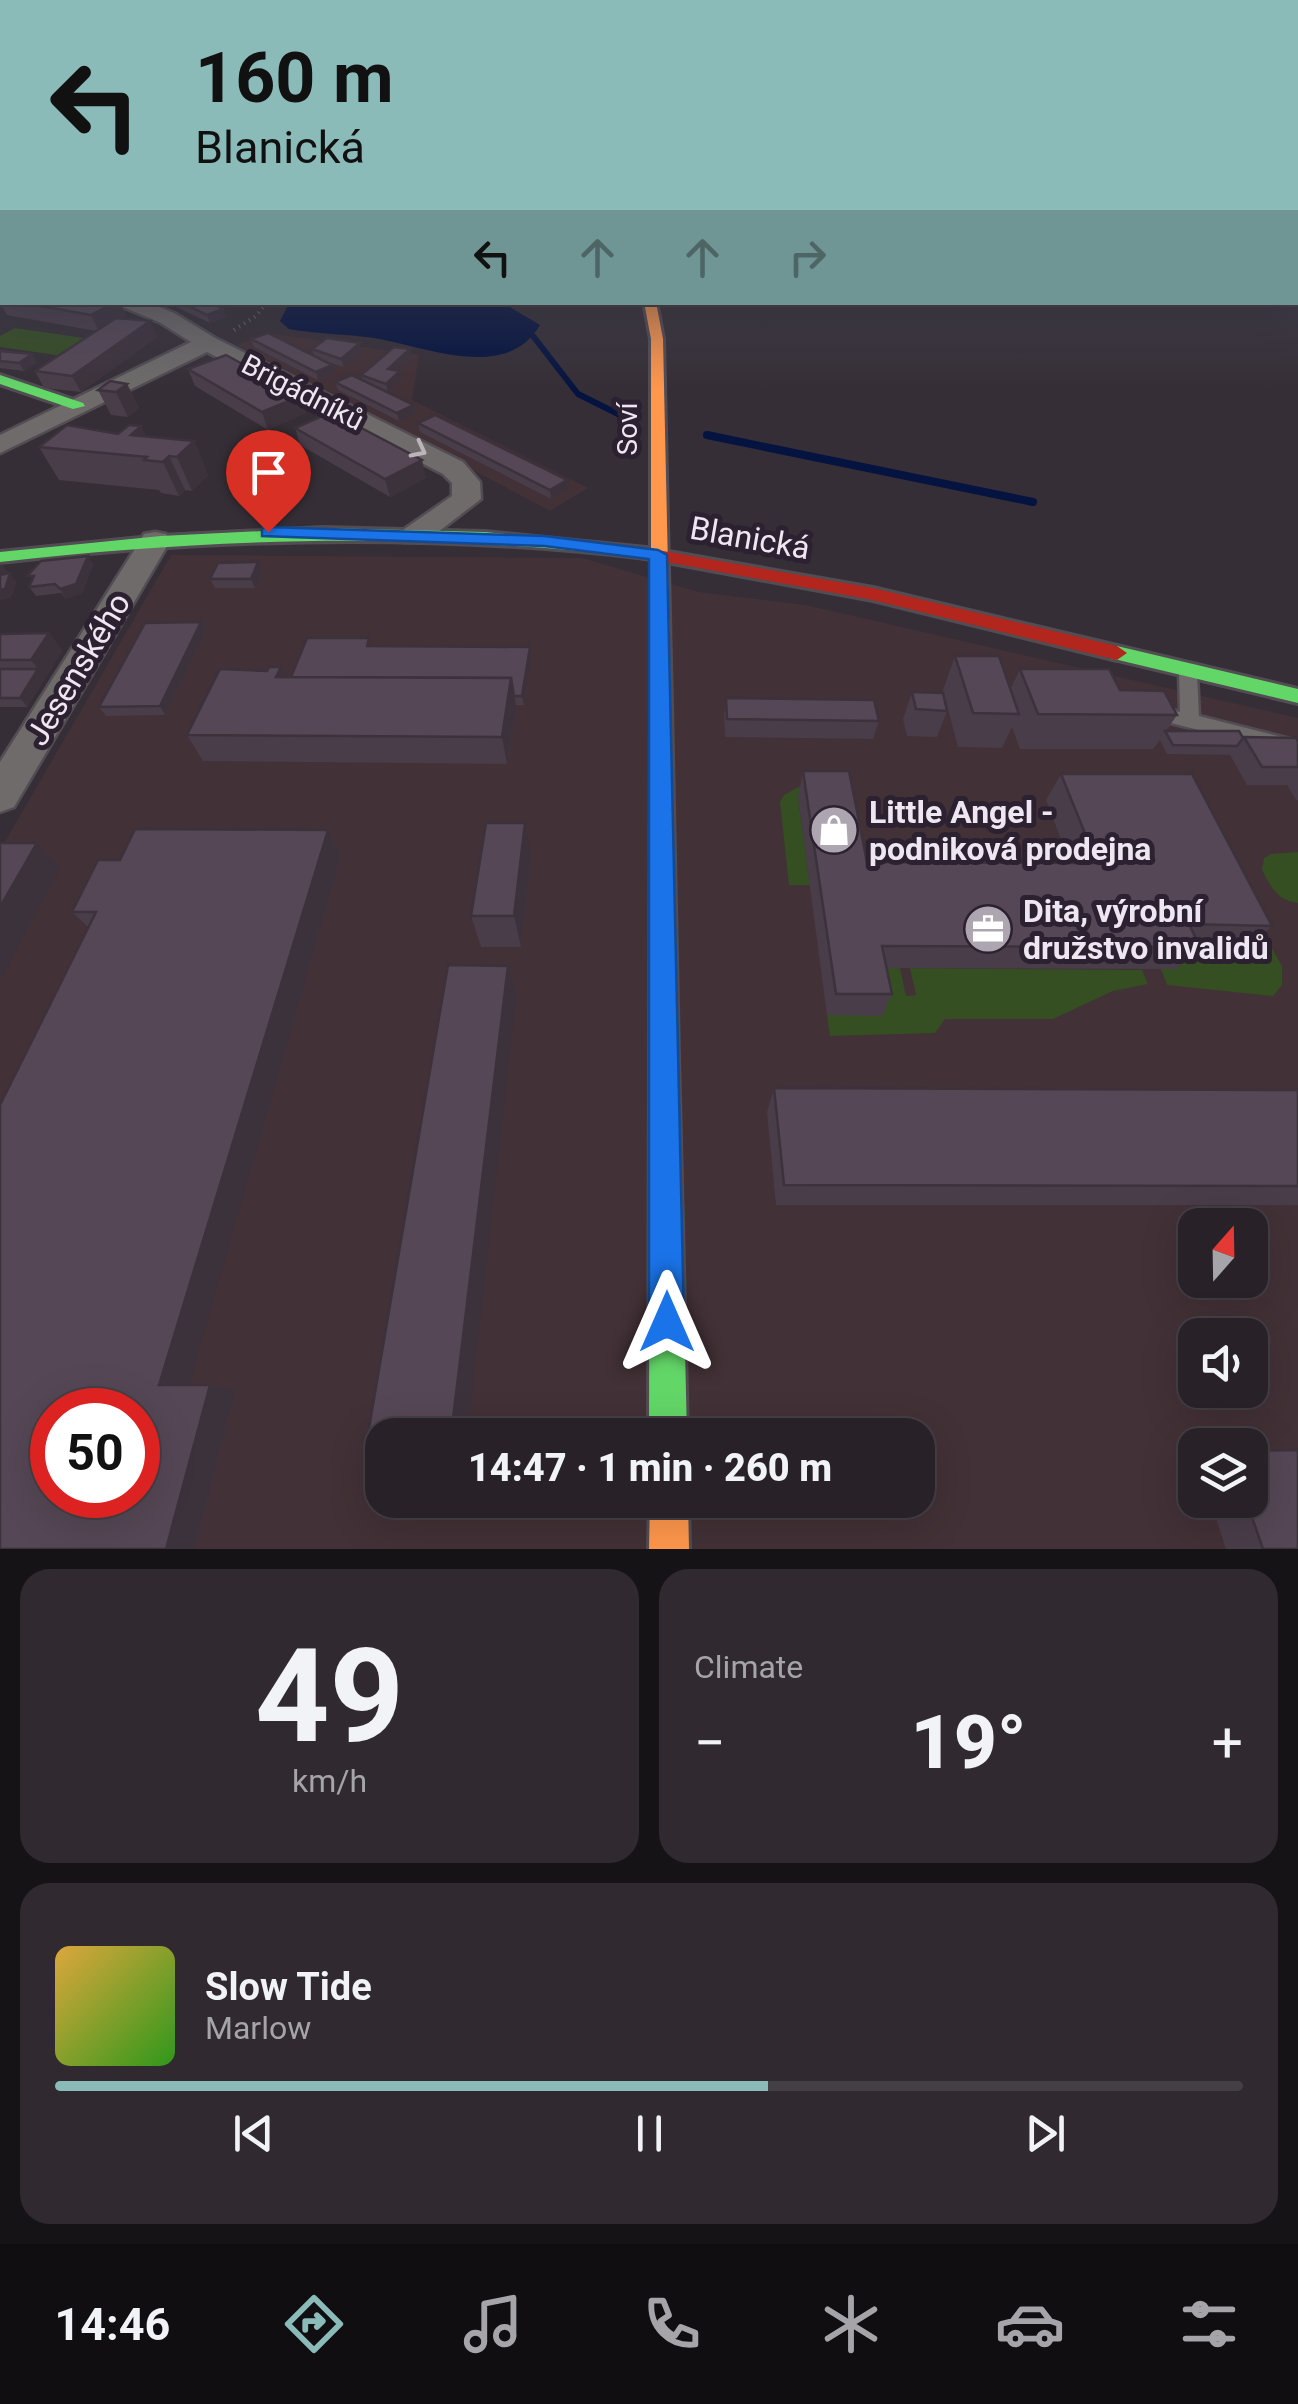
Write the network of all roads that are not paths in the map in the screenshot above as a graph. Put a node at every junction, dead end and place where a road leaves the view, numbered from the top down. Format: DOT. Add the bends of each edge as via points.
graph roads {
  1 [pos="133,305"];
  2 [pos="651,305"];
  3 [pos="207,344"];
  4 [pos="0,378"];
  5 [pos="78,406"];
  6 [pos="0,445"];
  7 [pos="466,499"];
  8 [pos="414,536"];
  9 [pos="504,540"];
  10 [pos="155,541"];
  11 [pos="658,555"];
  12 [pos="0,558"];
  13 [pos="1188,672"];
  14 [pos="1298,696"];
  15 [pos="1137,707"];
  16 [pos="1190,722"];
  17 [pos="1298,748"];
  18 [pos="0,796"];
  19 [pos="668,1418"];
  20 [pos="669,1518"];
  21 [pos="670,1549"];
  1 -- 3 [label="street, Brigádníků" via="185,326"];
  2 -- 11 [label="street, Soví" via="657,339"];
  3 -- 5 [label="street"];
  3 -- 7 [label="street, Brigádníků, one-way" via="453,468 466,482"];
  4 -- 5 [label="street"];
  5 -- 6 [label="street"];
  7 -- 8 [label="street"];
  7 -- 9 [label="street, Brigádníků"];
  8 -- 9 [label="street, Blanická"];
  8 -- 10 [label="street, Blanická" via="268,532"];
  9 -- 11 [label="street, Blanická"];
  10 -- 12 [label="street, Blanická"];
  10 -- 18 [label="street, Jesenského"];
  11 -- 13 [label="street, Blanická" via="846,588"];
  11 -- 19 [label="street, Soví"];
  13 -- 14 [label="street, Blanická"];
  13 -- 16 [label="lane"];
  15 -- 16 [label="lane"];
  16 -- 17 [label="lane"];
  20 -- 21 [label="street"];
}
